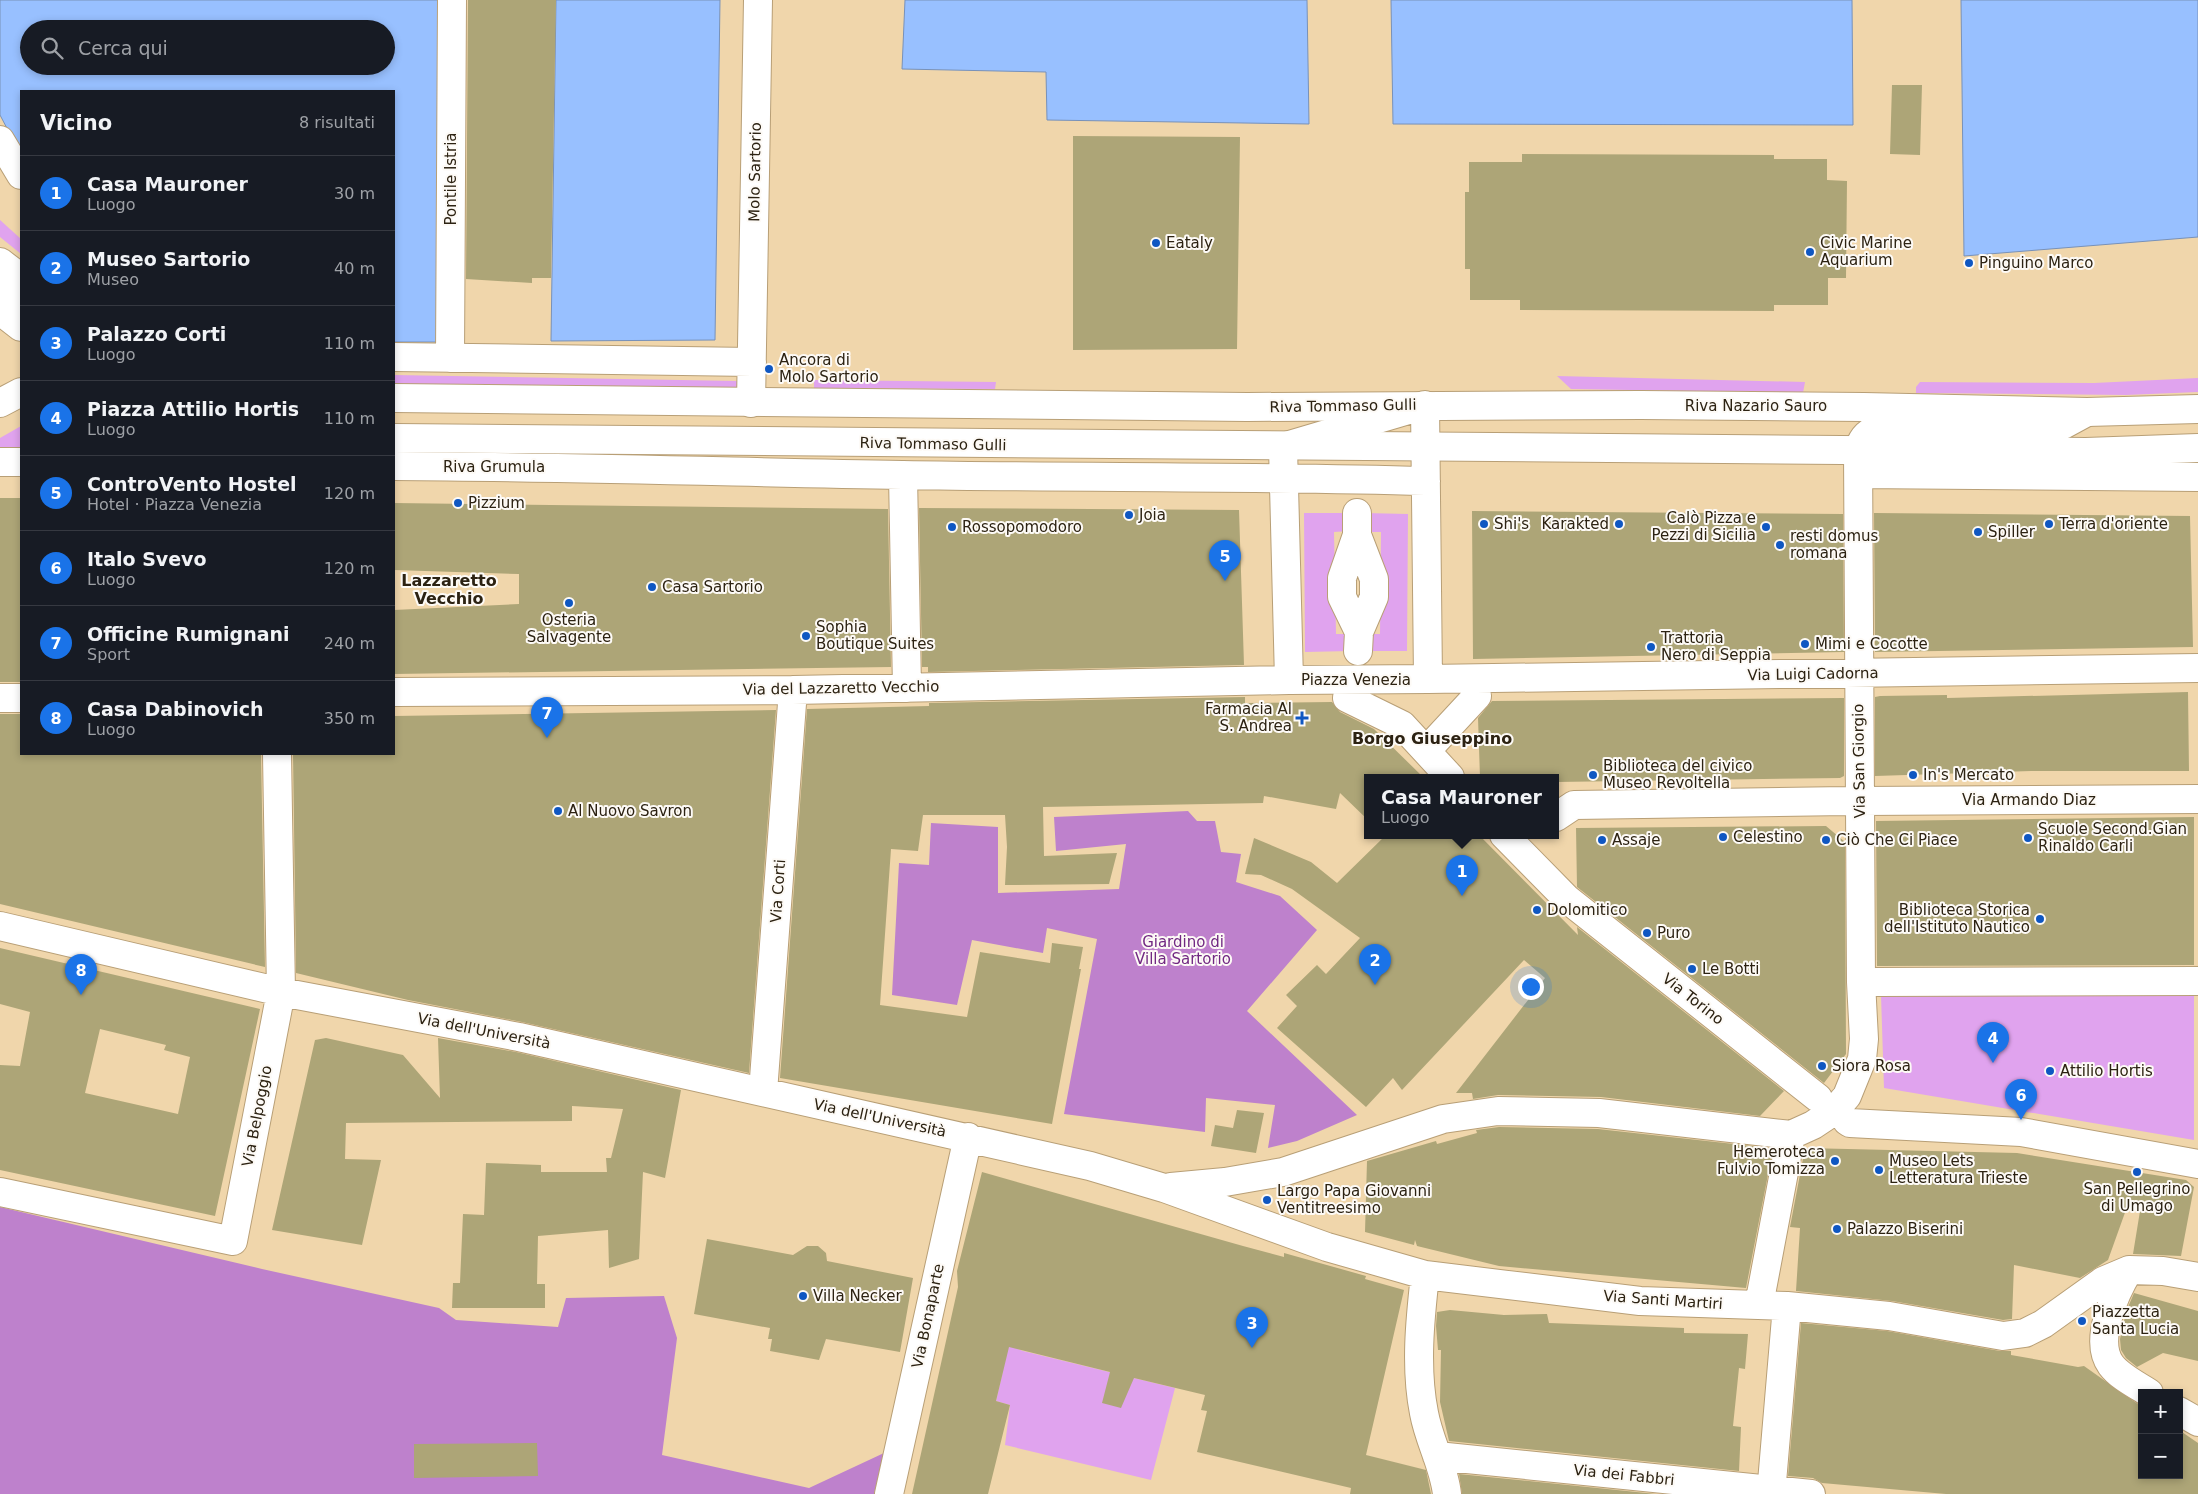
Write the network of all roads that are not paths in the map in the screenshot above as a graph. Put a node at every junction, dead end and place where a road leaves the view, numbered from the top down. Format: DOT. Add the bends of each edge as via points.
graph roads {
  1 [pos="452,0"];
  2 [pos="758,0"];
  3 [pos="0,140"];
  4 [pos="20,173"];
  5 [pos="0,262"];
  6 [pos="20,277"];
  7 [pos="0,281"];
  8 [pos="20,296"];
  9 [pos="0,311"];
  10 [pos="20,326"];
  11 [pos="751,353"];
  12 [pos="395,357"];
  13 [pos="450,358"];
  14 [pos="20,393"];
  15 [pos="395,398"];
  16 [pos="0,403"];
  17 [pos="751,403"];
  18 [pos="1425,405"];
  19 [pos="2198,409"];
  20 [pos="2087,412"];
  21 [pos="395,438"];
  22 [pos="584,439"];
  23 [pos="1426,445"];
  24 [pos="1283,447"];
  25 [pos="2198,448"];
  26 [pos="0,462"];
  27 [pos="20,462"];
  28 [pos="1858,462"];
  29 [pos="395,466"];
  30 [pos="594,467"];
  31 [pos="903,475"];
  32 [pos="1283,477"];
  33 [pos="2198,477"];
  34 [pos="1426,481"];
  35 [pos="1357,524"];
  36 [pos="1358,641"];
  37 [pos="2198,668"];
  38 [pos="1858,673"];
  39 [pos="1428,679"];
  40 [pos="1289,680"];
  41 [pos="906,688"];
  42 [pos="793,690"];
  43 [pos="395,692"];
  44 [pos="1477,696"];
  45 [pos="0,698"];
  46 [pos="20,698"];
  47 [pos="1356,698"];
  48 [pos="1426,751"];
  49 [pos="277,755"];
  50 [pos="1447,774"];
  51 [pos="2198,799"];
  52 [pos="1853,801"];
  53 [pos="1565,811"];
  54 [pos="1517,839"];
  55 [pos="0,926"];
  56 [pos="2198,981"];
  57 [pos="1869,982"];
  58 [pos="281,992"];
  59 [pos="763,1092"];
  60 [pos="1818,1098"];
  61 [pos="1847,1120"];
  62 [pos="1791,1135"];
  63 [pos="968,1137"];
  64 [pos="2198,1164"];
  65 [pos="1164,1188"];
  66 [pos="0,1192"];
  67 [pos="2129,1270"];
  68 [pos="1425,1275"];
  69 [pos="2198,1277"];
  70 [pos="1758,1305"];
  71 [pos="1787,1306"];
  72 [pos="2144,1389"];
  73 [pos="2183,1413"];
  74 [pos="2198,1422"];
  75 [pos="1437,1456"];
  76 [pos="1771,1492"];
  77 [pos="889,1494"];
  78 [pos="1447,1494"];
  79 [pos="1811,1494"];
  1 -- 13 [label="street, Pontile Istria"];
  2 -- 11 [label="street, Molo Sartorio"];
  3 -- 4 [label="street"];
  5 -- 6 [label="street"];
  7 -- 8 [label="street"];
  9 -- 10 [label="street"];
  11 -- 13 [label="street" via="587,360"];
  11 -- 17 [label="street"];
  12 -- 13 [label="street"];
  14 -- 16 [label="street"];
  15 -- 17 [label="street, Riva Tommaso Gulli"];
  17 -- 18 [label="street, Riva Tommaso Gulli" via="1247,407"];
  18 -- 20 [label="street, Riva Nazario Sauro" via="1864,407"];
  18 -- 23 [label="street, Piazza Venezia"];
  18 -- 24 [label="street"];
  19 -- 20 [label="street, Riva Nazario Sauro"];
  20 -- 28 [label="street, Riva Nazario Sauro" via="2063,425 2044,429 1882,428 1870,431 1861,440"];
  21 -- 22 [label="street, Riva Grumula"];
  22 -- 24 [label="street, Riva Tommaso Gulli"];
  23 -- 24 [label="street"];
  23 -- 28 [label="street"];
  23 -- 34 [label="street, Piazza Venezia"];
  24 -- 32 [label="street, Piazza Venezia"];
  25 -- 28 [label="street"];
  26 -- 27 [label="street"];
  28 -- 33 [label="street"];
  28 -- 38 [label="street, Via San Giorgio"];
  29 -- 30 [label="street, Riva Grumula"];
  30 -- 31 [label="street, Riva Tommaso Gulli"];
  31 -- 32 [label="street, Riva Tommaso Gulli"];
  31 -- 41 [label="street"];
  32 -- 34 [label="street"];
  32 -- 40 [label="street, Piazza Venezia"];
  34 -- 39 [label="street, Piazza Venezia"];
  35 -- 36 [label="street" via="1374,579 1374,597"];
  37 -- 38 [label="street, Via Luigi Cadorna"];
  38 -- 39 [label="street, Via Luigi Cadorna"];
  38 -- 52 [label="street, Via San Giorgio"];
  39 -- 40 [label="street, Piazza Venezia"];
  40 -- 41 [label="street, Via del Lazzaretto Vecchio"];
  41 -- 42 [label="street, Via del Lazzaretto Vecchio"];
  42 -- 43 [label="street, Via del Lazzaretto Vecchio"];
  42 -- 59 [label="street, Via Corti"];
  44 -- 48 [label="street"];
  45 -- 46 [label="street"];
  47 -- 48 [label="street, Piazza Venezia" via="1402,725"];
  48 -- 50 [label="street, Piazza Venezia"];
  49 -- 58 [label="street, Via Belpoggio"];
  51 -- 52 [label="street, Via Armando Diaz"];
  52 -- 53 [label="street, Via Armando Diaz"];
  52 -- 57 [label="street, Via San Giorgio"];
  54 -- 60 [label="street, Via Torino" via="1567,899"];
  55 -- 58 [label="street, Via dell'Università"];
  56 -- 57 [label="street"];
  57 -- 62 [label="street, Via San Giorgio" via="1862,1059 1847,1096 1813,1125"];
  58 -- 59 [label="street, Via dell'Università" via="519,1037"];
  58 -- 66 [label="street, Via Belpoggio" via="233,1240"];
  59 -- 63 [label="street, Via dell'Università"];
  61 -- 64 [label="street" via="1850,1123 2021,1132"];
  62 -- 65 [label="street" via="1599,1113 1498,1110 1443,1119 1273,1174"];
  62 -- 70 [label="street"];
  63 -- 65 [label="street" via="1090,1166"];
  63 -- 77 [label="street, Via Bonaparte"];
  65 -- 68 [label="street, Via Santi Martiri" via="1327,1247"];
  67 -- 69 [label="street"];
  67 -- 71 [label="street, Via Santi Martiri" via="2103,1280 2025,1333 2003,1336 1889,1316"];
  67 -- 72 [label="street" via="2114,1298 2103,1341 2112,1366"];
  68 -- 70 [label="street, Via Santi Martiri" via="1640,1301"];
  68 -- 75 [label="street" via="1419,1356 1424,1413"];
  70 -- 71 [label="street, Via Santi Martiri"];
  71 -- 76 [label="street"];
  73 -- 74 [label="street"];
  75 -- 76 [label="street, Via dei Fabbri"];
  75 -- 78 [label="street"];
  76 -- 79 [label="street, Via dei Fabbri"];
}
